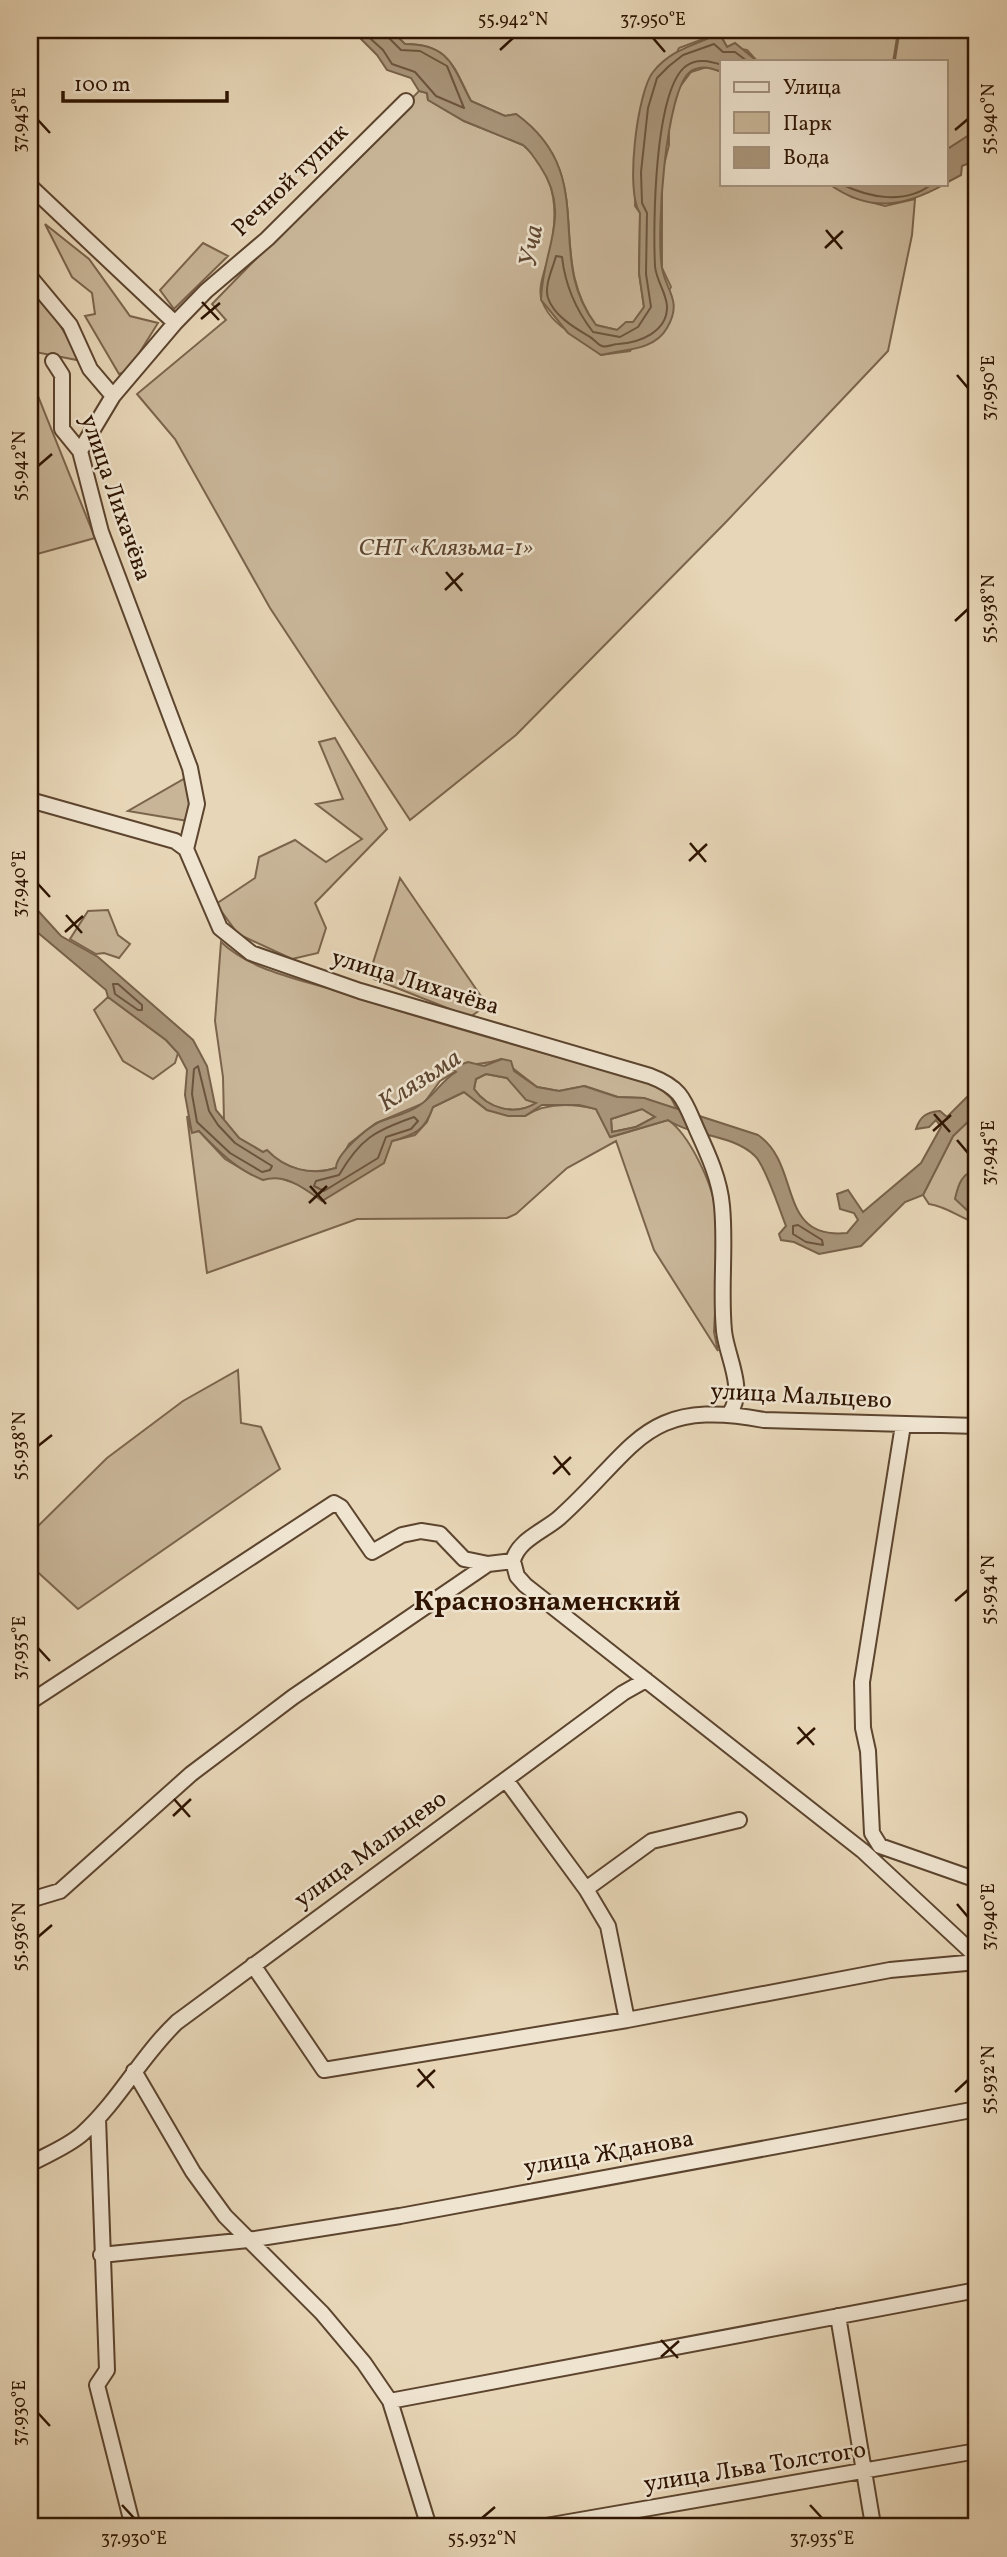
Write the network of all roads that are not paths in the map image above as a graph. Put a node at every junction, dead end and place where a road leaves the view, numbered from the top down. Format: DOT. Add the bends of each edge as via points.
graph roads {
  1 [pos="406,101"];
  2 [pos="30,186"];
  3 [pos="30,277"];
  4 [pos="175,323"];
  5 [pos="53,361"];
  6 [pos="113,396"];
  7 [pos="80,451"];
  8 [pos="30,800"];
  9 [pos="186,849"];
  10 [pos="730,1413"];
  11 [pos="903,1425"];
  12 [pos="977,1426"];
  13 [pos="513,1561"];
  14 [pos="488,1564"];
  15 [pos="646,1679"];
  16 [pos="30,1702"];
  17 [pos="506,1780"];
  18 [pos="739,1820"];
  19 [pos="874,1840"];
  20 [pos="863,1851"];
  21 [pos="977,1880"];
  22 [pos="586,1889"];
  23 [pos="30,1900"];
  24 [pos="977,1959"];
  25 [pos="253,1965"];
  26 [pos="627,2020"];
  27 [pos="134,2071"];
  28 [pos="977,2109"];
  29 [pos="97,2118"];
  30 [pos="30,2164"];
  31 [pos="248,2241"];
  32 [pos="102,2255"];
  33 [pos="977,2290"];
  34 [pos="838,2316"];
  35 [pos="390,2401"];
  36 [pos="977,2451"];
  37 [pos="865,2473"];
  38 [pos="581,2523"];
  39 [pos="875,2524"];
  40 [pos="133,2527"];
  41 [pos="429,2527"];
  42 [pos="540,2527"];
  1 -- 4 [label="street, Речной тупик"];
  2 -- 4 [label="street"];
  3 -- 6 [label="street, улица Лихачёва" via="70,325 90,369"];
  4 -- 6 [label="street, Речной тупик"];
  5 -- 7 [label="street, улица Лихачёва" via="62,375 62,429"];
  6 -- 7 [label="street, Речной тупик"];
  7 -- 9 [label="street, улица Лихачёва" via="101,532 190,768 197,804"];
  8 -- 9 [label="street" via="161,836"];
  9 -- 10 [label="street, улица Лихачёва" via="220,928 251,953 673,1086 708,1155 722,1204 724,1332 737,1403"];
  10 -- 11 [label="street, улица Мальцево" via="764,1420"];
  10 -- 13 [label="street, улица Мальцево" via="666,1420 627,1447 558,1519 520,1546"];
  11 -- 12 [label="street, улица Мальцево"];
  11 -- 19 [label="street" via="862,1682"];
  13 -- 14 [label="street"];
  13 -- 15 [label="street" via="525,1585"];
  14 -- 16 [label="street" via="464,1559 440,1534 421,1531 402,1535 372,1552 334,1503"];
  14 -- 23 [label="street" via="191,1774 60,1891"];
  15 -- 17 [label="street, улица Мальцево"];
  15 -- 20 [label="street"];
  17 -- 22 [label="street"];
  17 -- 25 [label="street, улица Мальцево"];
  18 -- 22 [label="street" via="652,1841"];
  19 -- 20 [label="street"];
  19 -- 21 [label="street"];
  20 -- 24 [label="street"];
  22 -- 26 [label="street" via="608,1926"];
  24 -- 26 [label="street" via="890,1970"];
  25 -- 26 [label="street" via="324,2070"];
  25 -- 27 [label="street, улица Мальцево" via="177,2022"];
  27 -- 29 [label="street, улица Мальцево"];
  27 -- 31 [label="street" via="193,2172"];
  28 -- 31 [label="street, улица Жданова"];
  29 -- 30 [label="street, улица Мальцево" via="79,2136"];
  29 -- 32 [label="street"];
  31 -- 32 [label="street, улица Жданова"];
  31 -- 35 [label="street" via="322,2313"];
  32 -- 40 [label="street" via="107,2370 97,2385"];
  33 -- 34 [label="street"];
  34 -- 35 [label="street"];
  34 -- 37 [label="street"];
  35 -- 41 [label="street"];
  36 -- 37 [label="street, улица Льва Толстого"];
  37 -- 38 [label="street, улица Льва Толстого"];
  37 -- 39 [label="street"];
  38 -- 42 [label="street, улица Льва Толстого"];
}
